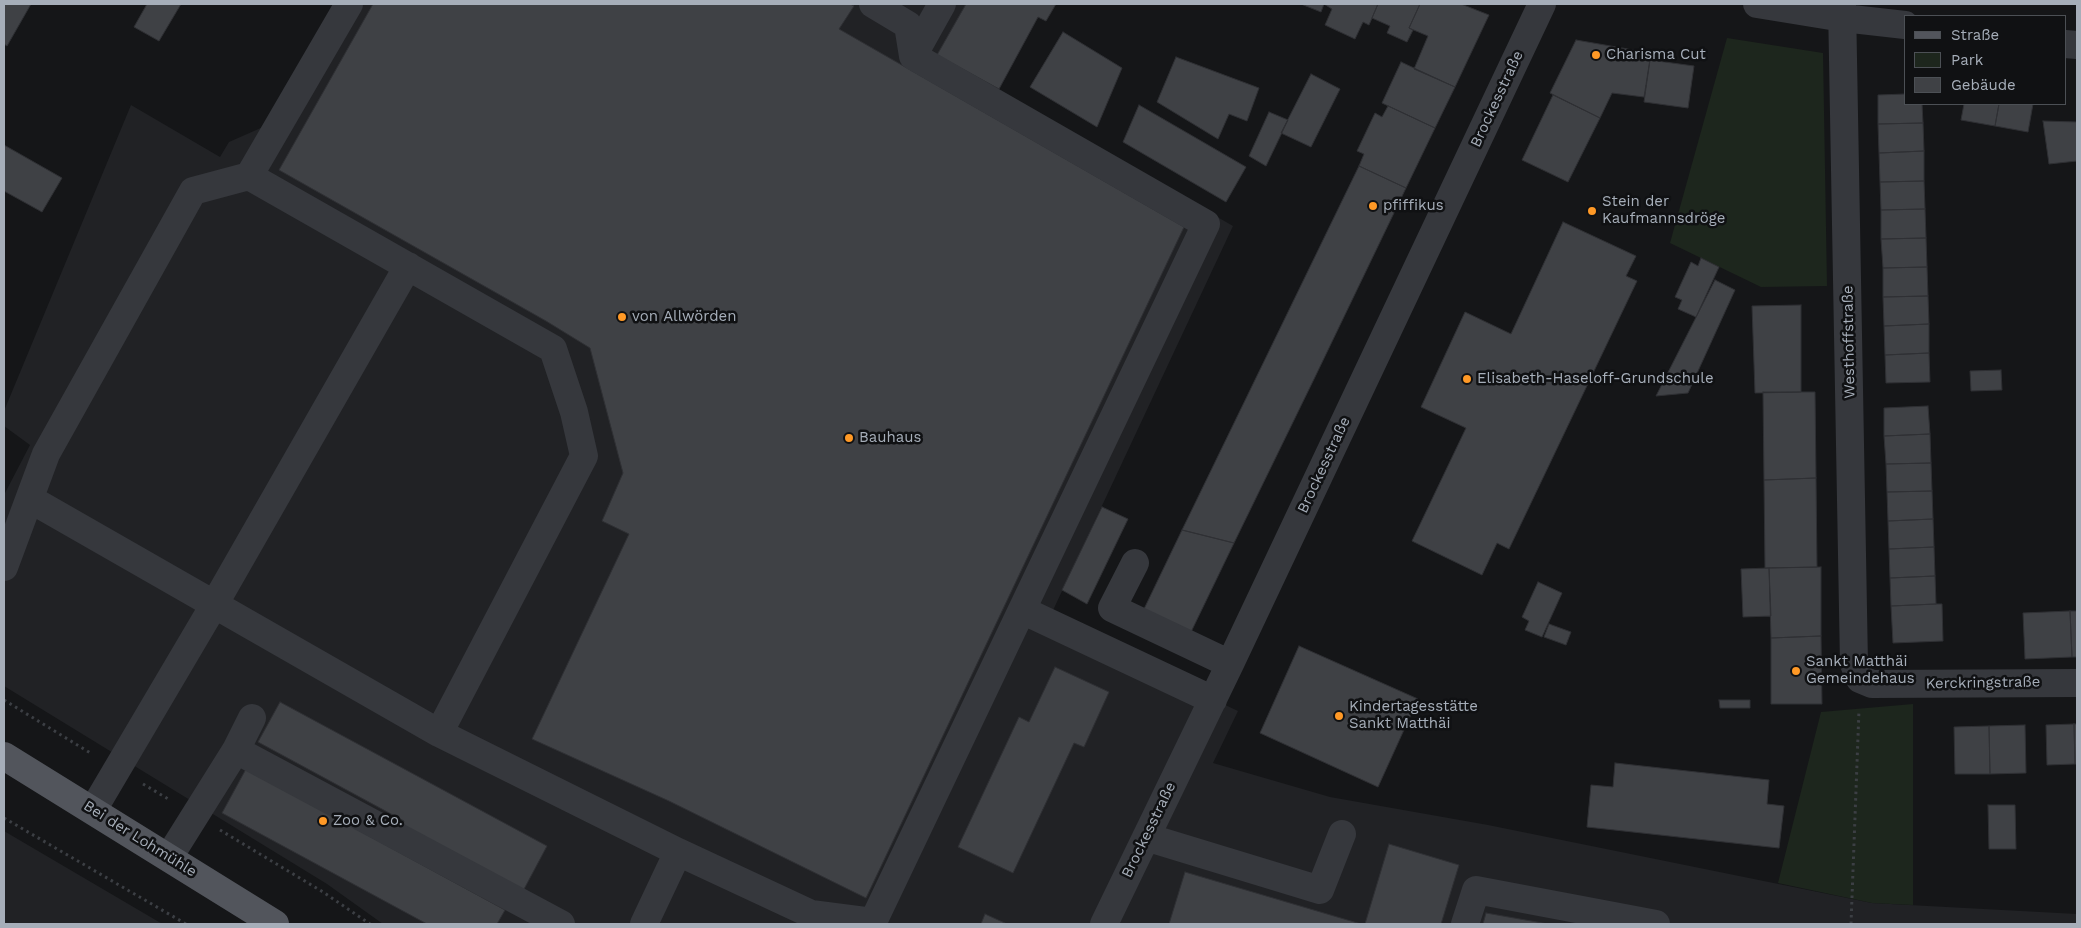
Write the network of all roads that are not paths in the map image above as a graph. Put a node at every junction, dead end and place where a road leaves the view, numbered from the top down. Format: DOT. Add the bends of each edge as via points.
graph roads {
  1 [pos="349,4"];
  2 [pos="874,4"];
  3 [pos="942,4"];
  4 [pos="1542,4"];
  5 [pos="1757,4"];
  6 [pos="1843,11"];
  7 [pos="1904,25"];
  8 [pos="913,56"];
  9 [pos="249,176"];
  10 [pos="408,266"];
  11 [pos="30,499"];
  12 [pos="1135,563"];
  13 [pos="4,567"];
  14 [pos="214,605"];
  15 [pos="1022,610"];
  16 [pos="1230,664"];
  17 [pos="1860,678"];
  18 [pos="2077,682"];
  19 [pos="1213,700"];
  20 [pos="252,718"];
  21 [pos="439,733"];
  22 [pos="236,750"];
  23 [pos="4,756"];
  24 [pos="93,810"];
  25 [pos="1342,834"];
  26 [pos="1146,837"];
  27 [pos="678,852"];
  28 [pos="169,857"];
  29 [pos="545,921"];
  30 [pos="275,924"];
  31 [pos="644,924"];
  32 [pos="1104,924"];
  33 [pos="1465,924"];
  34 [pos="1656,924"];
  1 -- 9 [label="street"];
  2 -- 8 [label="street" via="908,25"];
  3 -- 8 [label="street"];
  4 -- 16 [label="street, Brockesstraße"];
  5 -- 6 [label="street"];
  6 -- 7 [label="street"];
  6 -- 17 [label="street, Westhoffstraße" via="1854,664"];
  8 -- 15 [label="street" via="1206,224"];
  9 -- 10 [label="street"];
  9 -- 11 [label="street" via="193,192 46,454"];
  10 -- 14 [label="street"];
  10 -- 21 [label="street" via="437,271 553,349 574,412 584,456"];
  11 -- 13 [label="street"];
  11 -- 14 [label="street"];
  12 -- 16 [label="street" via="1112,608"];
  14 -- 21 [label="street"];
  14 -- 24 [label="street"];
  15 -- 19 [label="street"];
  15 -- 27 [label="street" via="873,922 811,914"];
  16 -- 19 [label="street, Brockesstraße"];
  17 -- 18 [label="street, Kerckringstraße" via="1872,684"];
  19 -- 26 [label="street, Brockesstraße"];
  20 -- 22 [label="street"];
  21 -- 27 [label="street"];
  22 -- 28 [label="street"];
  22 -- 29 [label="street"];
  23 -- 24 [label="main road, Bei der Lohmühle"];
  24 -- 28 [label="main road, Bei der Lohmühle"];
  25 -- 26 [label="street" via="1320,890"];
  26 -- 32 [label="street, Brockesstraße"];
  27 -- 31 [label="street"];
  28 -- 30 [label="main road, Bei der Lohmühle"];
  33 -- 34 [label="street" via="1476,890"];
}
